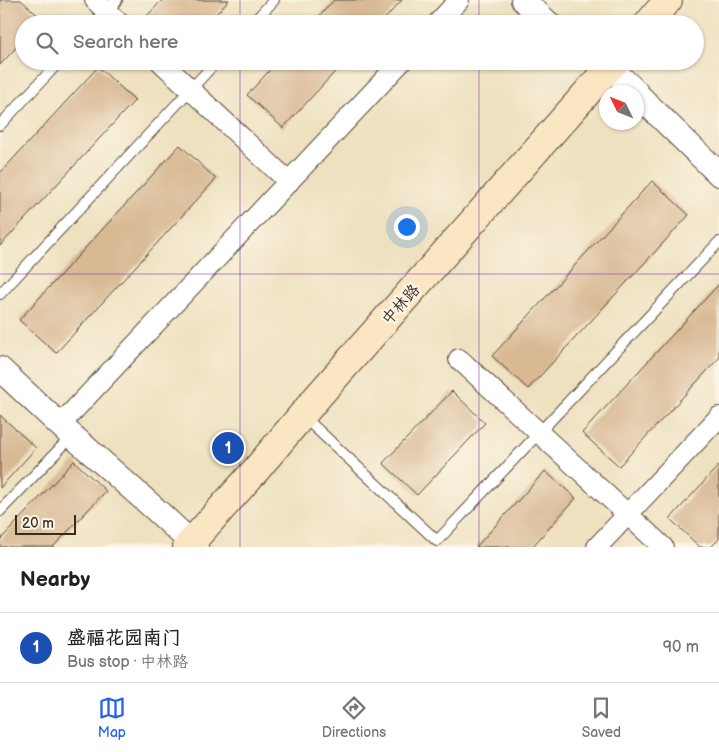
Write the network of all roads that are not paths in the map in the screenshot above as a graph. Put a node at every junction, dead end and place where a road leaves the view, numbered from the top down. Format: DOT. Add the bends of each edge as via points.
graph roads {
  1 [pos="274,0"];
  2 [pos="459,0"];
  3 [pos="523,0"];
  4 [pos="668,0"];
  5 [pos="260,15"];
  6 [pos="445,15"];
  7 [pos="539,15"];
  8 [pos="656,15"];
  9 [pos="52,70"];
  10 [pos="170,70"];
  11 [pos="209,70"];
  12 [pos="394,70"];
  13 [pos="603,70"];
  14 [pos="615,70"];
  15 [pos="629,85"];
  16 [pos="191,90"];
  17 [pos="644,101"];
  18 [pos="0,125"];
  19 [pos="719,174"];
  20 [pos="288,182"];
  21 [pos="719,242"];
  22 [pos="0,294"];
  23 [pos="459,359"];
  24 [pos="1,372"];
  25 [pos="302,415"];
  26 [pos="719,417"];
  27 [pos="66,430"];
  28 [pos="539,433"];
  29 [pos="0,510"];
  30 [pos="628,514"];
  31 [pos="191,546"];
  32 [pos="597,547"];
  33 [pos="663,547"];
  1 -- 5 [label="lane"];
  2 -- 6 [label="street"];
  3 -- 7 [label="street"];
  4 -- 8 [label="main road"];
  9 -- 18 [label="lane"];
  10 -- 16 [label="street"];
  11 -- 16 [label="lane"];
  12 -- 20 [label="street"];
  13 -- 25 [label="main road, 中林路"];
  14 -- 15 [label="street"];
  16 -- 20 [label="street"];
  16 -- 22 [label="lane"];
  17 -- 19 [label="street"];
  20 -- 27 [label="street"];
  21 -- 28 [label="lane"];
  23 -- 28 [label="street"];
  24 -- 27 [label="street"];
  25 -- 28 [label="lane" via="437,541"];
  25 -- 31 [label="main road, 中林路"];
  26 -- 30 [label="street"];
  27 -- 29 [label="lane"];
  27 -- 31 [label="street" via="155,508"];
  28 -- 30 [label="street"];
  30 -- 32 [label="street"];
  30 -- 33 [label="street"];
}
